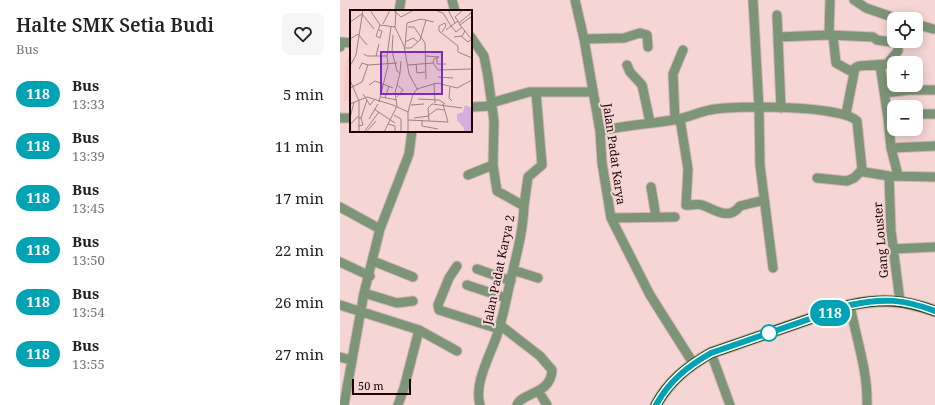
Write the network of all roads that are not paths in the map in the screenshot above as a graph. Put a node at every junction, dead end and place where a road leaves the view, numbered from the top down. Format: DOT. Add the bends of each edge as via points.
graph roads {
  1 [pos="401,0"];
  2 [pos="452,0"];
  3 [pos="575,0"];
  4 [pos="752,0"];
  5 [pos="830,0"];
  6 [pos="854,0"];
  7 [pos="399,10"];
  8 [pos="455,10"];
  9 [pos="777,15"];
  10 [pos="887,15"];
  11 [pos="923,26"];
  12 [pos="933,29"];
  13 [pos="831,35"];
  14 [pos="778,37"];
  15 [pos="472,38"];
  16 [pos="584,39"];
  17 [pos="887,41"];
  18 [pos="350,42"];
  19 [pos="340,47"];
  20 [pos="648,47"];
  21 [pos="899,48"];
  22 [pos="683,50"];
  23 [pos="628,65"];
  24 [pos="880,65"];
  25 [pos="854,73"];
  26 [pos="935,90"];
  27 [pos="536,92"];
  28 [pos="592,92"];
  29 [pos="885,93"];
  30 [pos="887,101"];
  31 [pos="491,105"];
  32 [pos="472,107"];
  33 [pos="759,108"];
  34 [pos="781,108"];
  35 [pos="846,114"];
  36 [pos="923,114"];
  37 [pos="935,114"];
  38 [pos="677,120"];
  39 [pos="650,122"];
  40 [pos="600,131"];
  41 [pos="412,132"];
  42 [pos="891,136"];
  43 [pos="935,146"];
  44 [pos="891,148"];
  45 [pos="493,165"];
  46 [pos="862,170"];
  47 [pos="468,175"];
  48 [pos="898,175"];
  49 [pos="888,176"];
  50 [pos="935,177"];
  51 [pos="817,178"];
  52 [pos="651,187"];
  53 [pos="764,200"];
  54 [pos="524,206"];
  55 [pos="340,207"];
  56 [pos="656,217"];
  57 [pos="675,217"];
  58 [pos="611,218"];
  59 [pos="380,229"];
  60 [pos="935,247"];
  61 [pos="893,250"];
  62 [pos="373,261"];
  63 [pos="340,262"];
  64 [pos="457,266"];
  65 [pos="773,268"];
  66 [pos="477,270"];
  67 [pos="513,270"];
  68 [pos="370,276"];
  69 [pos="413,277"];
  70 [pos="538,278"];
  71 [pos="511,281"];
  72 [pos="467,285"];
  73 [pos="364,293"];
  74 [pos="506,298"];
  75 [pos="413,301"];
  76 [pos="900,301"];
  77 [pos="340,305"];
  78 [pos="850,305"];
  79 [pos="361,310"];
  80 [pos="935,311"];
  81 [pos="500,327"];
  82 [pos="419,330"];
  83 [pos="457,351"];
  84 [pos="711,353"];
  85 [pos="340,357"];
  86 [pos="351,360"];
  87 [pos="694,363"];
  88 [pos="539,392"];
  89 [pos="344,405"];
  90 [pos="398,405"];
  91 [pos="480,405"];
  92 [pos="517,405"];
  93 [pos="547,405"];
  94 [pos="656,405"];
  95 [pos="730,405"];
  96 [pos="867,405"];
  1 -- 7 [label="street"];
  2 -- 8 [label="street"];
  3 -- 16 [label="street, Jalan Padat Karya"];
  4 -- 33 [label="street"];
  5 -- 13 [label="street"];
  6 -- 10 [label="street" via="866,8"];
  9 -- 14 [label="street"];
  11 -- 12 [label="street"];
  13 -- 14 [label="street"];
  13 -- 17 [label="street" via="873,37"];
  13 -- 25 [label="street" via="836,64"];
  14 -- 34 [label="street"];
  15 -- 31 [label="street, Jalan Padat Karya 2" via="484,56"];
  16 -- 20 [label="street" via="624,38 642,33 647,34"];
  16 -- 28 [label="street, Jalan Padat Karya"];
  18 -- 19 [label="street" via="341,42"];
  21 -- 24 [label="street" via="889,63"];
  22 -- 38 [label="street" via="672,76"];
  23 -- 39 [label="street" via="630,72 642,85"];
  24 -- 25 [label="street" via="859,66 855,68"];
  24 -- 29 [label="street"];
  25 -- 35 [label="street"];
  26 -- 29 [label="street"];
  27 -- 28 [label="street"];
  27 -- 31 [label="street" via="520,94"];
  27 -- 54 [label="street" via="542,165 528,177"];
  28 -- 40 [label="street, Jalan Padat Karya"];
  29 -- 30 [label="street"];
  31 -- 32 [label="street"];
  31 -- 45 [label="street, Jalan Padat Karya 2" via="494,121"];
  33 -- 34 [label="street"];
  33 -- 38 [label="street" via="711,110"];
  33 -- 53 [label="street" via="760,165"];
  34 -- 35 [label="street"];
  35 -- 46 [label="street" via="854,118 858,125"];
  36 -- 37 [label="street"];
  38 -- 39 [label="street"];
  38 -- 53 [label="street" via="688,168 687,206 701,205 720,214 728,214 740,206"];
  39 -- 40 [label="street"];
  40 -- 58 [label="street, Jalan Padat Karya" via="602,163"];
  41 -- 59 [label="street" via="409,154"];
  42 -- 44 [label="street"];
  43 -- 44 [label="street"];
  44 -- 48 [label="street"];
  45 -- 47 [label="street"];
  45 -- 54 [label="street, Jalan Padat Karya 2" via="497,191"];
  46 -- 49 [label="street"];
  46 -- 51 [label="street" via="850,180"];
  48 -- 49 [label="street"];
  48 -- 50 [label="street"];
  49 -- 61 [label="street, Gang Louster"];
  52 -- 56 [label="street"];
  53 -- 65 [label="street"];
  54 -- 67 [label="street, Jalan Padat Karya 2" via="521,237"];
  55 -- 59 [label="street"];
  56 -- 57 [label="street"];
  56 -- 58 [label="street"];
  58 -- 87 [label="street, Jalan Padat Karya" via="650,295"];
  59 -- 62 [label="street"];
  60 -- 61 [label="street"];
  61 -- 76 [label="street, Gang Louster"];
  62 -- 68 [label="street"];
  62 -- 69 [label="street"];
  63 -- 68 [label="street"];
  64 -- 81 [label="street" via="438,305 440,310"];
  66 -- 71 [label="street"];
  67 -- 70 [label="street"];
  67 -- 71 [label="street, Jalan Padat Karya 2"];
  68 -- 73 [label="street"];
  71 -- 74 [label="street, Jalan Padat Karya 2"];
  72 -- 74 [label="street"];
  73 -- 75 [label="street" via="397,303"];
  73 -- 79 [label="street"];
  74 -- 81 [label="street, Jalan Padat Karya 2"];
  76 -- 78 [label="highway" via="882,299"];
  76 -- 80 [label="highway"];
  77 -- 79 [label="street"];
  78 -- 84 [label="highway"];
  78 -- 96 [label="street" via="855,336 865,366"];
  79 -- 82 [label="street"];
  79 -- 86 [label="street"];
  81 -- 88 [label="street" via="540,356 551,368 550,379"];
  81 -- 91 [label="street, Jalan Padat Karya 2" via="482,374 478,399"];
  82 -- 83 [label="street"];
  82 -- 90 [label="street"];
  84 -- 87 [label="highway"];
  84 -- 95 [label="street"];
  85 -- 86 [label="street"];
  86 -- 89 [label="street"];
  87 -- 94 [label="highway" via="675,379"];
  88 -- 92 [label="street"];
  88 -- 93 [label="street"];
}
